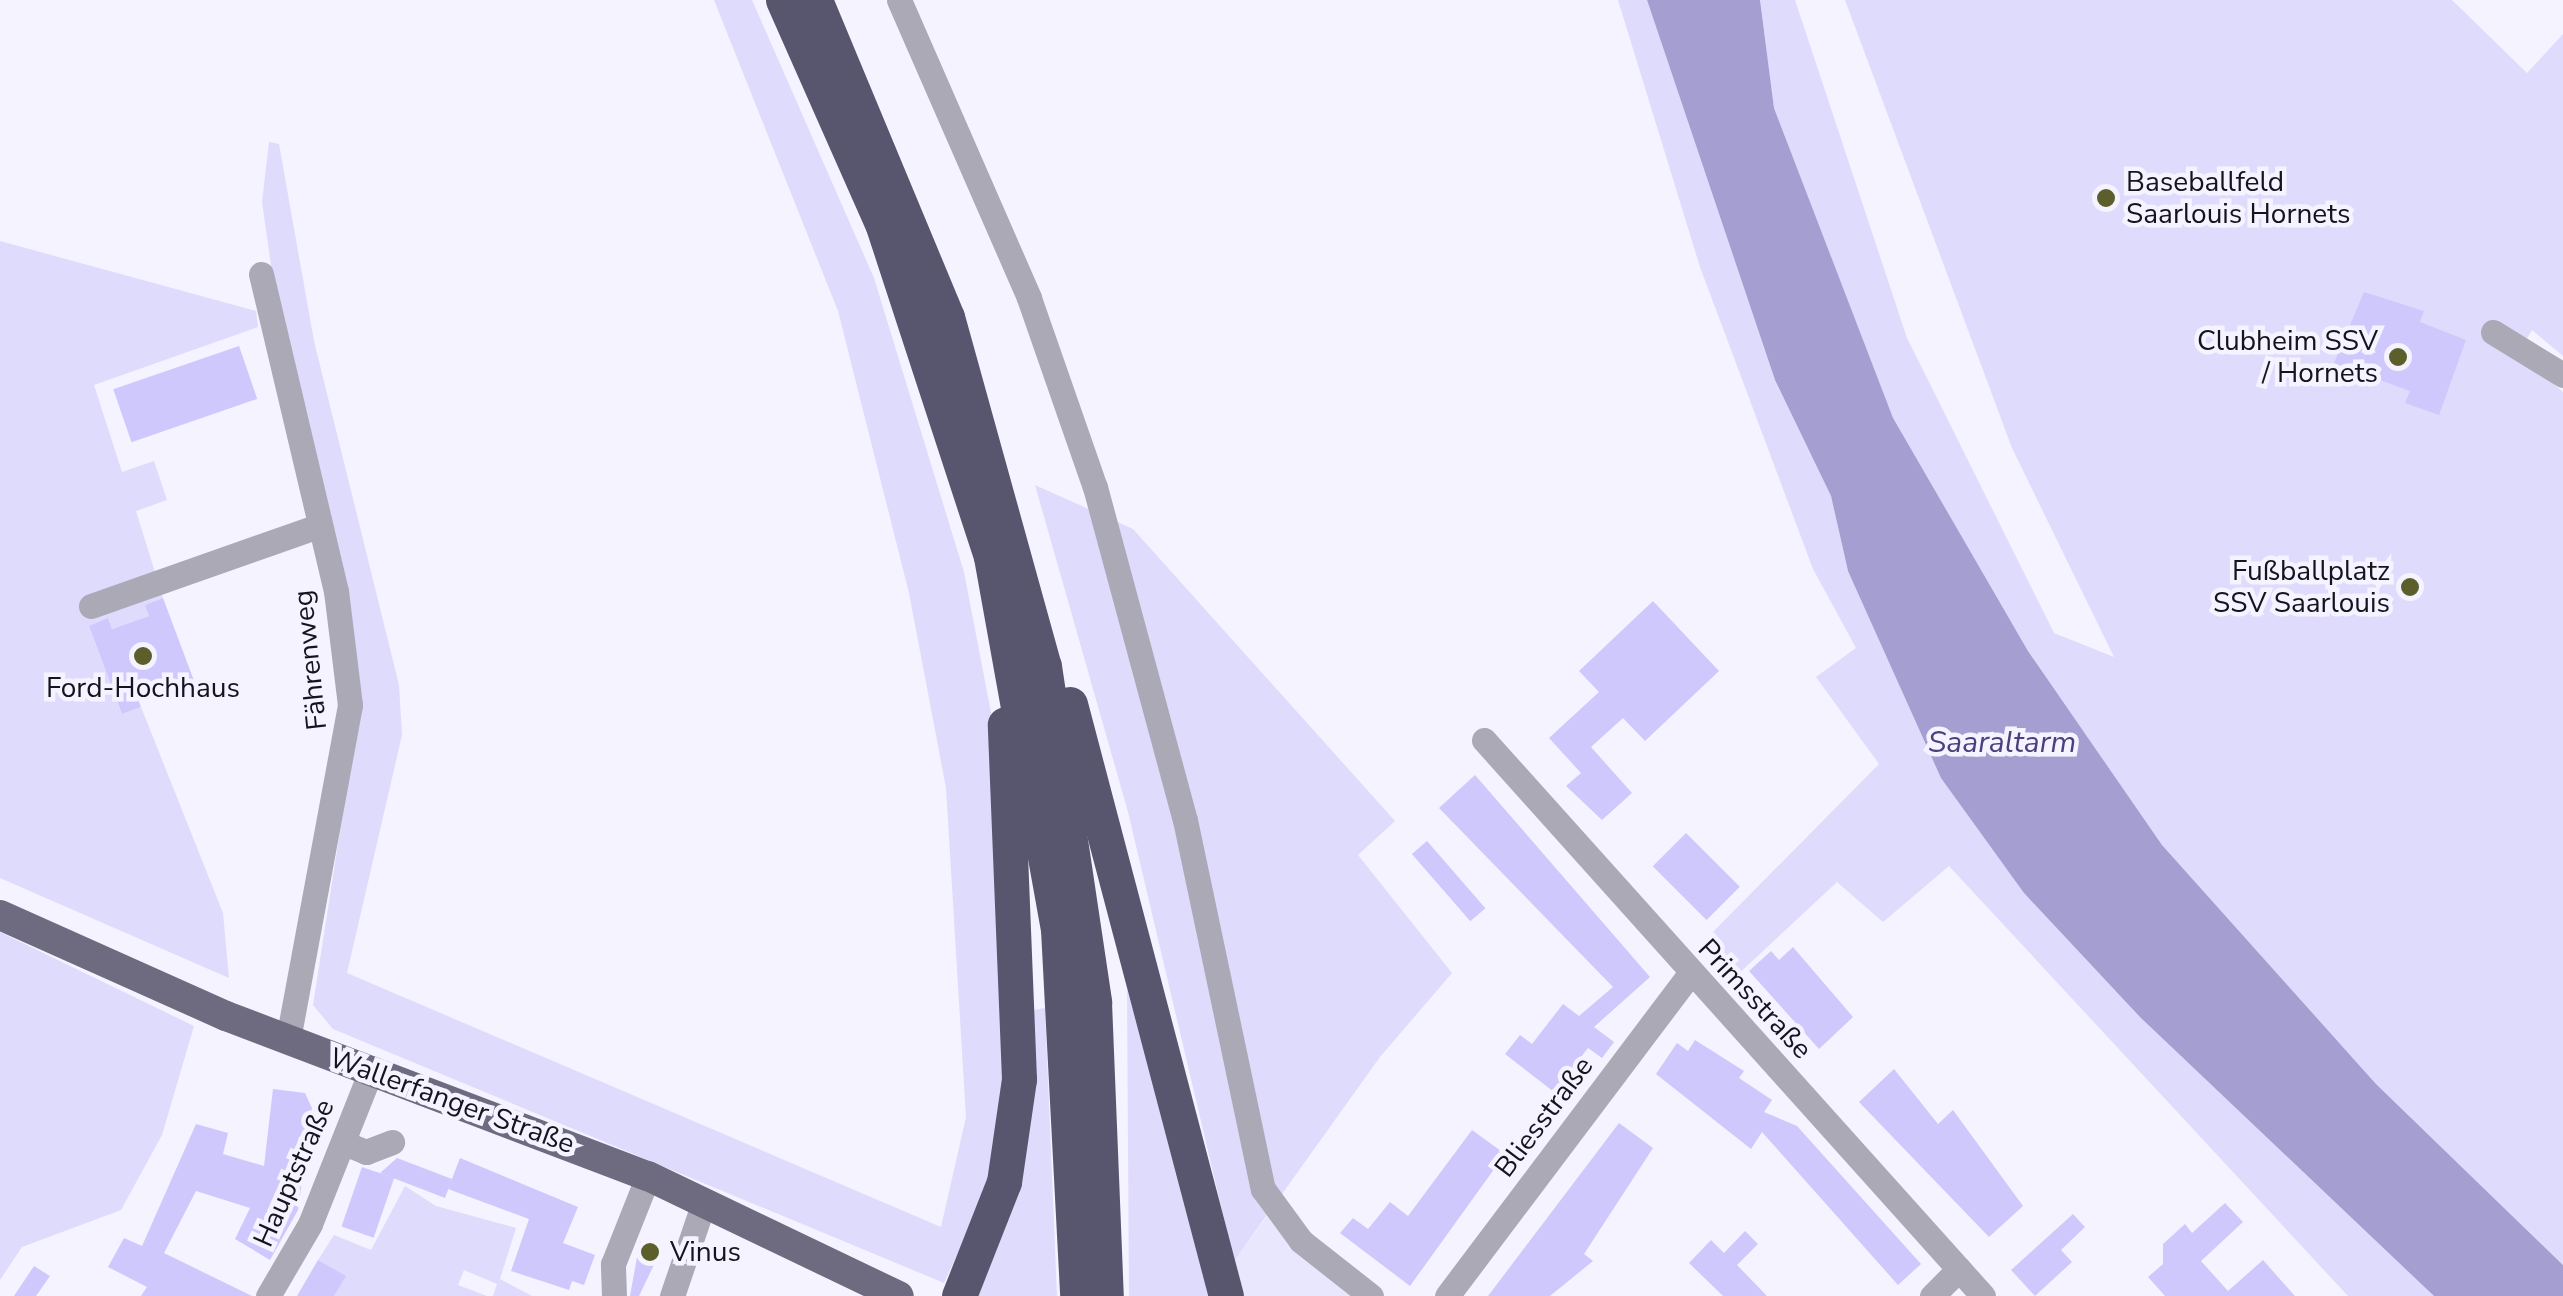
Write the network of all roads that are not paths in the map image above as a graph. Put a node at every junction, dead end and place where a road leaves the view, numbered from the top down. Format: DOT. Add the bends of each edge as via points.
graph roads {
  1 [pos="783,0"];
  2 [pos="815,0"];
  3 [pos="899,0"];
  4 [pos="261,274"];
  5 [pos="2493,332"];
  6 [pos="2563,376"];
  7 [pos="968,476"];
  8 [pos="318,526"];
  9 [pos="1018,551"];
  10 [pos="91,606"];
  11 [pos="1484,740"];
  12 [pos="0,915"];
  13 [pos="1690,974"];
  14 [pos="288,1040"];
  15 [pos="370,1073"];
  16 [pos="392,1142"];
  17 [pos="344,1144"];
  18 [pos="648,1176"];
  19 [pos="704,1202"];
  20 [pos="1960,1269"];
  21 [pos="268,1296"];
  22 [pos="614,1296"];
  23 [pos="672,1296"];
  24 [pos="899,1296"];
  25 [pos="959,1296"];
  26 [pos="1077,1296"];
  27 [pos="1106,1296"];
  28 [pos="1226,1296"];
  29 [pos="1371,1296"];
  30 [pos="1447,1296"];
  31 [pos="1932,1296"];
  32 [pos="1983,1296"];
  1 -- 7 [label="highway" via="882,223"];
  2 -- 9 [label="highway" via="947,316"];
  3 -- 29 [label="street" via="1030,298 1095,488 1185,820 1263,1188 1301,1241"];
  4 -- 8 [label="street, Fährenweg"];
  5 -- 6 [label="street"];
  7 -- 25 [label="highway" via="1014,801 1021,996 1014,1136"];
  7 -- 26 [label="highway" via="1017,674 1058,929"];
  8 -- 10 [label="street"];
  8 -- 14 [label="street, Fährenweg" via="342,622 349,742"];
  9 -- 27 [label="highway" via="1085,924"];
  9 -- 28 [label="highway" via="1119,868"];
  11 -- 13 [label="street, Primsstraße"];
  12 -- 14 [label="main road, Wallerfanger Straße"];
  13 -- 20 [label="street, Primsstraße"];
  13 -- 30 [label="street, Bliesstraße"];
  14 -- 15 [label="main road, Wallerfanger Straße"];
  15 -- 17 [label="street, Hauptstraße"];
  15 -- 18 [label="main road, Wallerfanger Straße"];
  16 -- 17 [label="street" via="366,1152"];
  17 -- 21 [label="street, Hauptstraße"];
  18 -- 19 [label="main road, Wallerfanger Straße"];
  18 -- 22 [label="street" via="612,1264"];
  19 -- 23 [label="street"];
  19 -- 24 [label="main road, Wallerfanger Straße"];
  20 -- 31 [label="street"];
  20 -- 32 [label="street, Primsstraße"];
}
